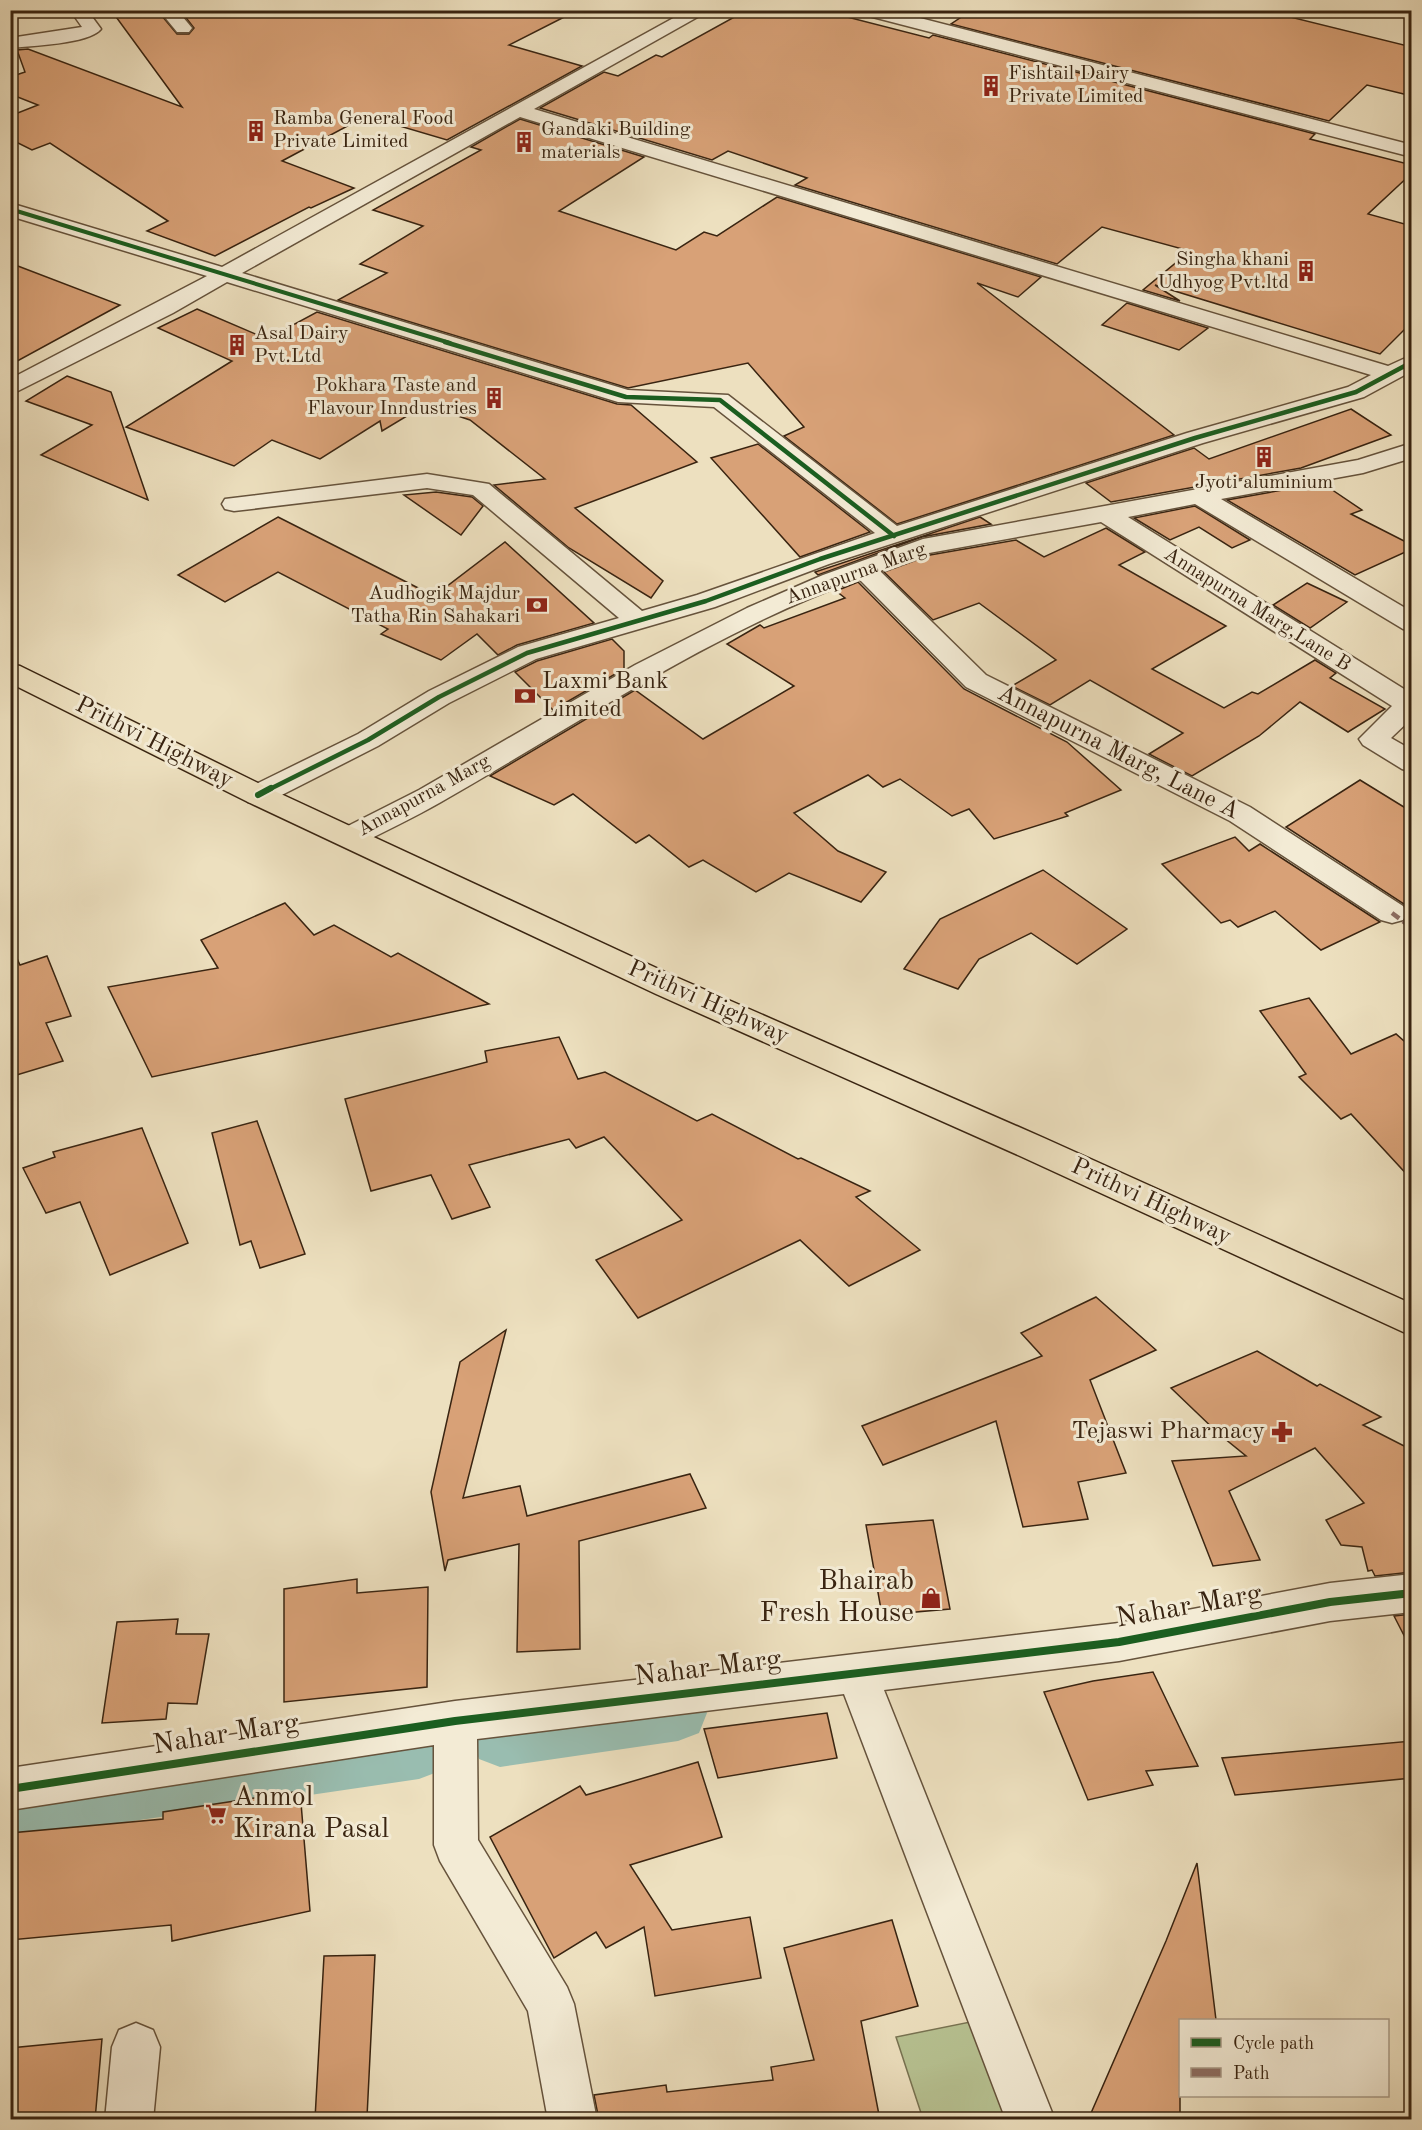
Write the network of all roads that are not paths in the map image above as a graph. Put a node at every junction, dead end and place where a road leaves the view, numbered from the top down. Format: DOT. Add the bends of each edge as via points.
graph roads {
  1 [pos="78,10"];
  2 [pos="167,10"];
  3 [pos="702,10"];
  4 [pos="867,10"];
  5 [pos="183,28"];
  6 [pos="10,43"];
  7 [pos="518,110"];
  8 [pos="1412,151"];
  9 [pos="10,210"];
  10 [pos="227,274"];
  11 [pos="1401,368"];
  12 [pos="10,388"];
  13 [pos="1405,458"];
  14 [pos="1200,496"];
  15 [pos="234,504"];
  16 [pos="1106,514"];
  17 [pos="894,536"];
  18 [pos="864,570"];
  19 [pos="637,620"];
  20 [pos="1412,623"];
  21 [pos="10,672"];
  22 [pos="1412,763"];
  23 [pos="258,795"];
  24 [pos="350,837"];
  25 [pos="1392,913"];
  26 [pos="1412,1321"];
  27 [pos="1412,1593"];
  28 [pos="856,1672"];
  29 [pos="454,1721"];
  30 [pos="10,1790"];
  31 [pos="136,2047"];
  32 [pos="129,2120"];
  33 [pos="573,2120"];
  34 [pos="1031,2120"];
  1 -- 6 [label="street" via="92,28 74,35"];
  2 -- 5 [label="street"];
  3 -- 7 [label="street"];
  4 -- 8 [label="street"];
  7 -- 10 [label="street"];
  7 -- 11 [label="street"];
  9 -- 10 [label="street"];
  10 -- 12 [label="street"];
  10 -- 17 [label="street" via="626,397 720,400"];
  11 -- 17 [label="street" via="1356,392 1195,438"];
  13 -- 14 [label="street, Annapurna Marg"];
  14 -- 16 [label="street, Annapurna Marg"];
  14 -- 20 [label="street"];
  15 -- 19 [label="street" via="427,481 480,489"];
  16 -- 18 [label="street, Annapurna Marg" via="923,547"];
  16 -- 22 [label="street, Annapurna Marg,Lane B" via="1409,705 1373,739"];
  17 -- 19 [label="street" via="706,601"];
  18 -- 24 [label="street, Annapurna Marg" via="789,597 645,671 429,798"];
  18 -- 25 [label="street, Annapurna Marg, Lane A" via="976,681 1239,814"];
  19 -- 23 [label="street" via="527,653"];
  21 -- 23 [label="highway, Prithvi Highway"];
  23 -- 24 [label="highway, Prithvi Highway"];
  24 -- 26 [label="highway, Prithvi Highway" via="667,986"];
  27 -- 28 [label="street, Nahar Marg" via="1330,1602 1119,1642"];
  28 -- 29 [label="street, Nahar Marg"];
  28 -- 34 [label="street"];
  29 -- 30 [label="street, Nahar Marg"];
  29 -- 33 [label="street" via="456,1845 550,2004"];
  31 -- 32 [label="street"];
}
